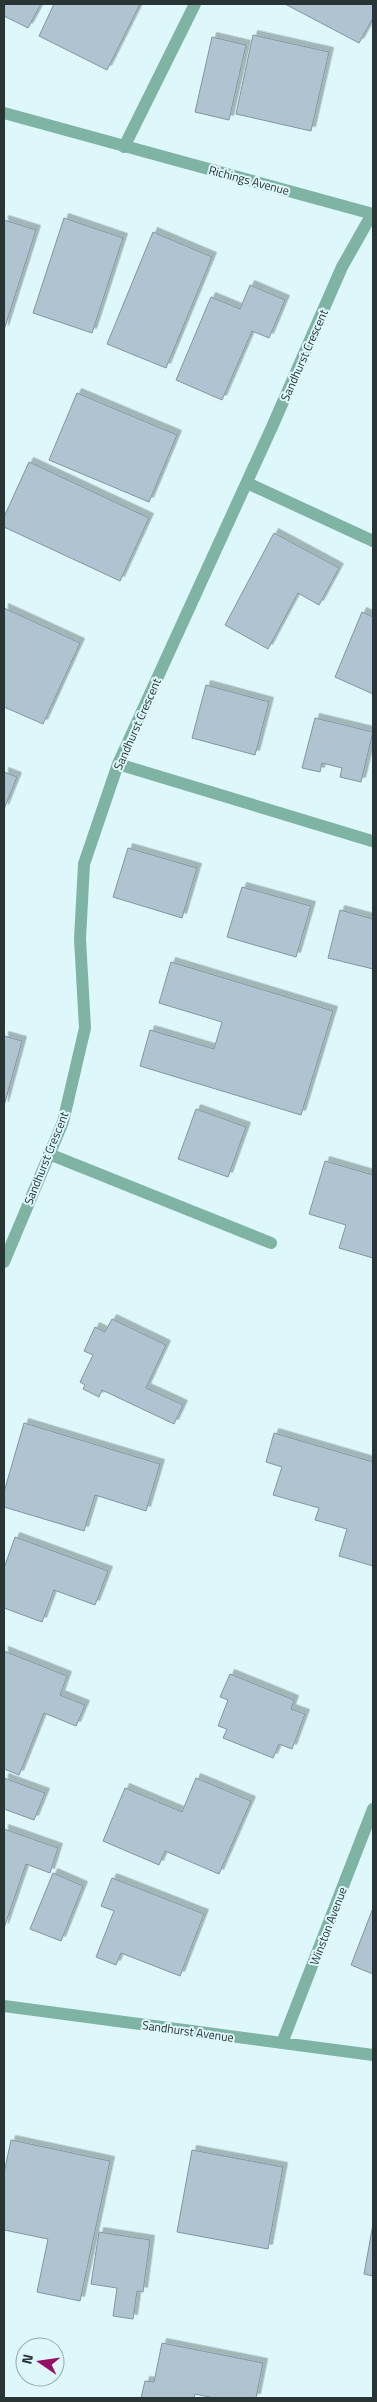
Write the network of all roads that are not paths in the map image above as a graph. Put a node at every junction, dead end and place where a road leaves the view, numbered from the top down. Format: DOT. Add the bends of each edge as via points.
graph roads {
  1 [pos="195,4"];
  2 [pos="4,113"];
  3 [pos="124,147"];
  4 [pos="373,214"];
  5 [pos="246,483"];
  6 [pos="373,540"];
  7 [pos="118,764"];
  8 [pos="372,841"];
  9 [pos="49,1154"];
  10 [pos="272,1243"];
  11 [pos="4,1262"];
  12 [pos="373,1809"];
  13 [pos="4,2006"];
  14 [pos="282,2043"];
  15 [pos="373,2055"];
  1 -- 3 [label="street"];
  2 -- 3 [label="street, Richings Avenue"];
  3 -- 4 [label="street, Richings Avenue"];
  4 -- 5 [label="street, Sandhurst Crescent" via="342,267"];
  5 -- 6 [label="street"];
  5 -- 7 [label="street, Sandhurst Crescent"];
  7 -- 8 [label="street"];
  7 -- 9 [label="street, Sandhurst Crescent" via="84,864 80,939 85,1028 63,1122"];
  9 -- 10 [label="street"];
  9 -- 11 [label="street, Sandhurst Crescent"];
  12 -- 14 [label="street, Winston Avenue"];
  13 -- 14 [label="street, Sandhurst Avenue"];
  14 -- 15 [label="street, Sandhurst Avenue"];
}
